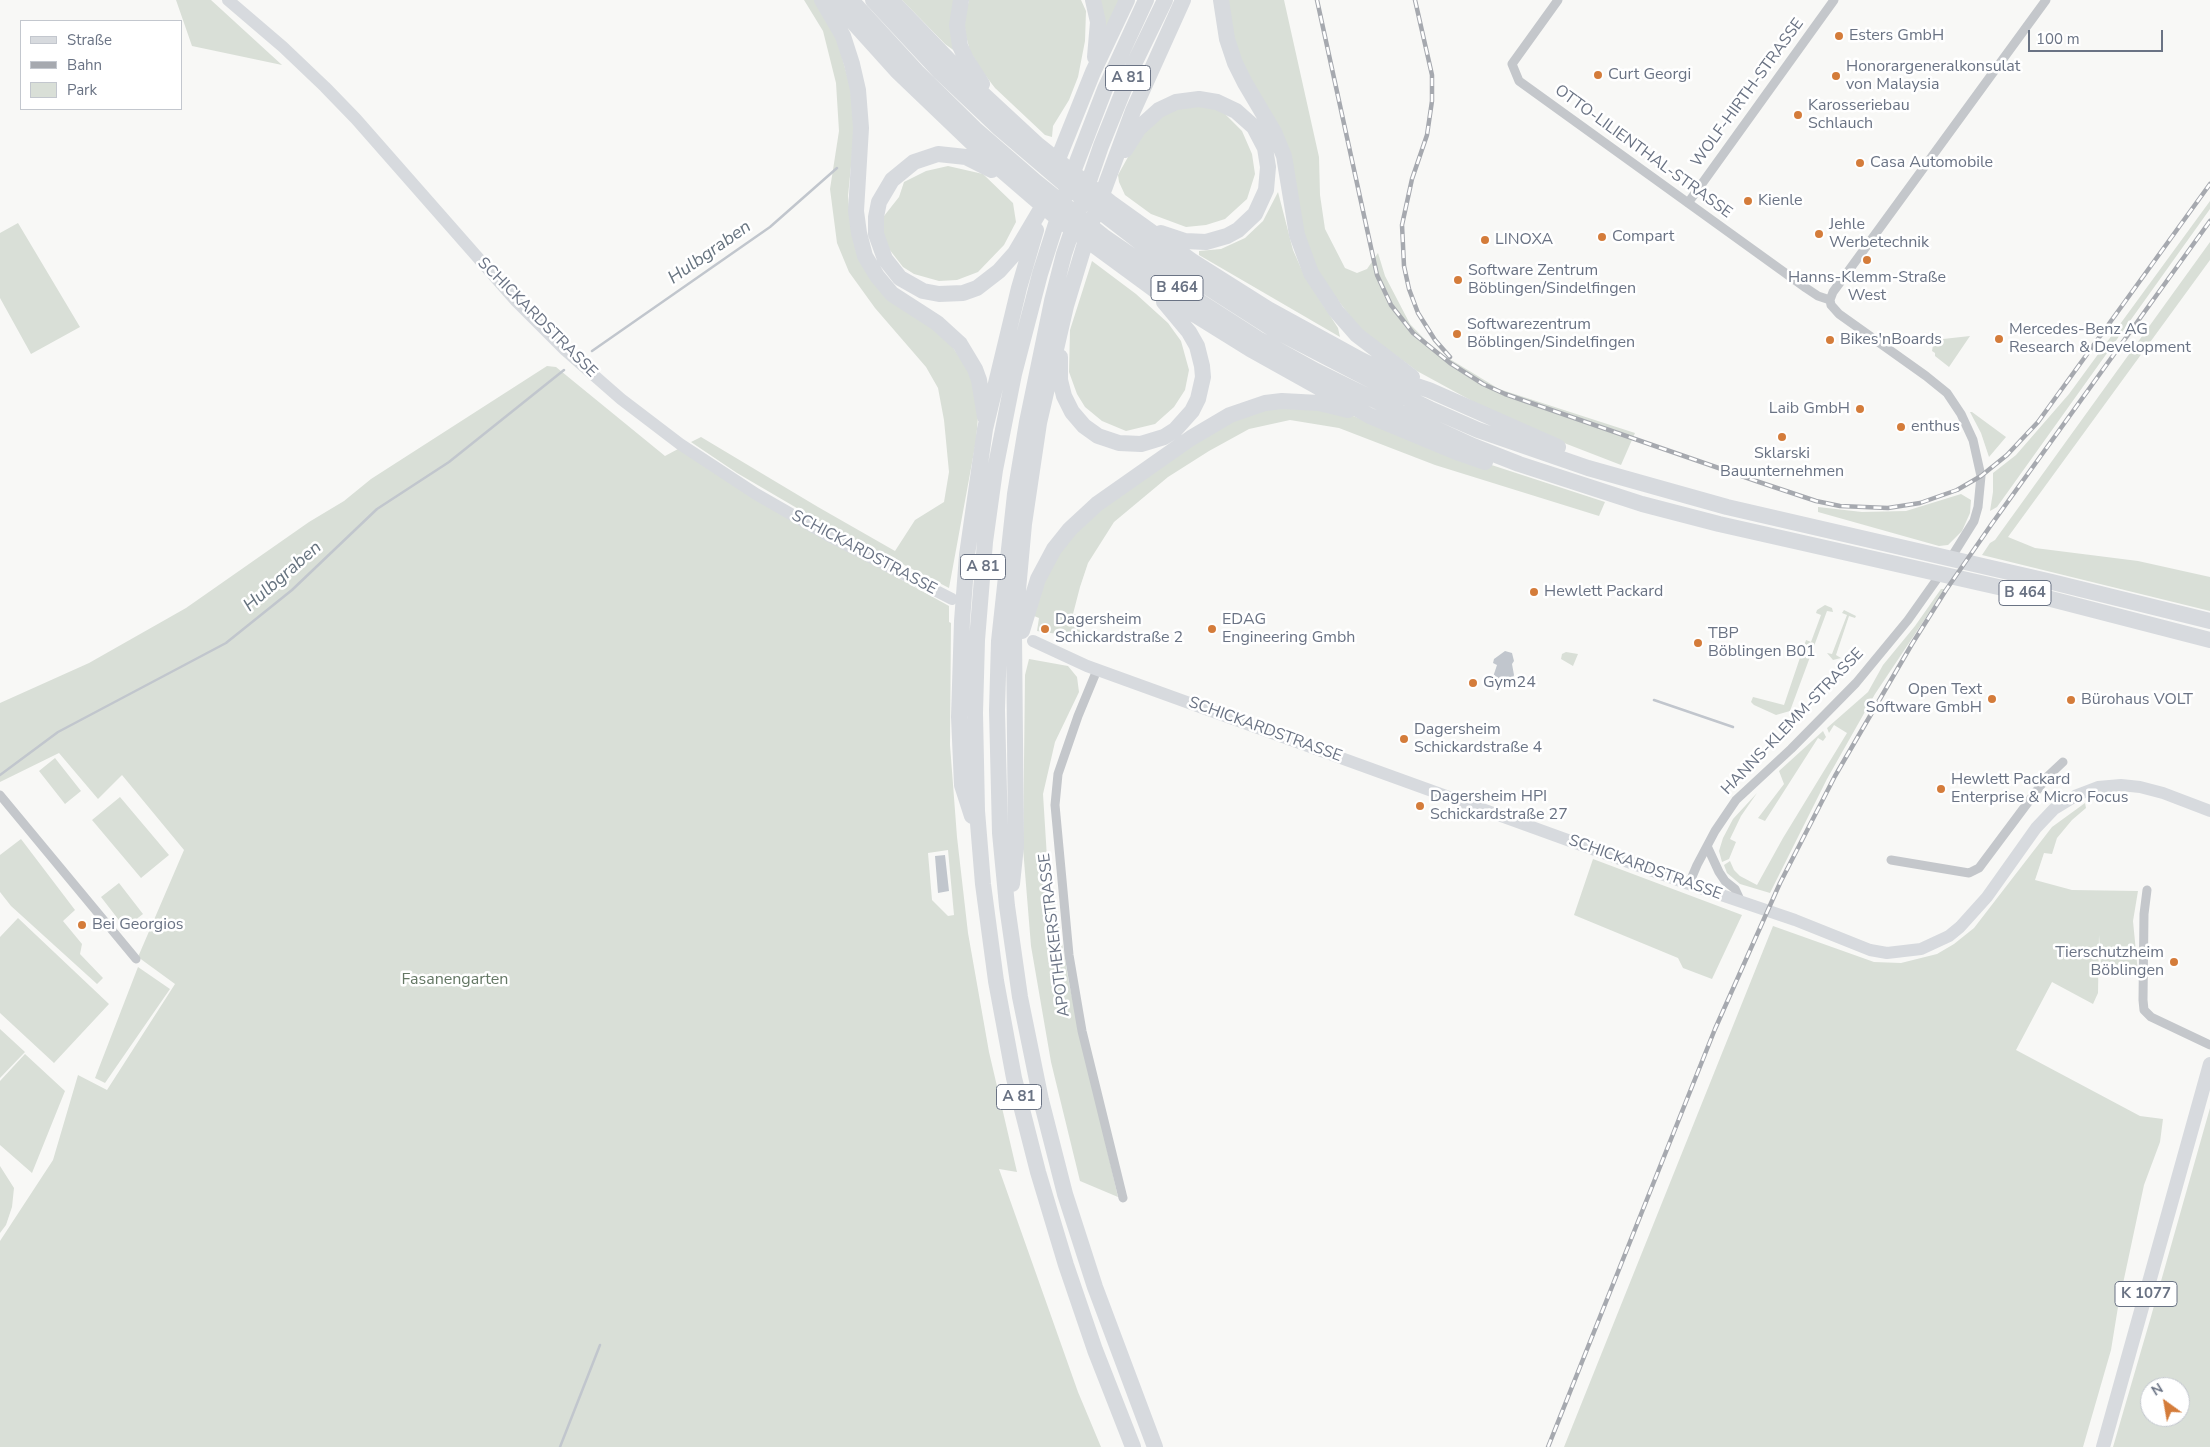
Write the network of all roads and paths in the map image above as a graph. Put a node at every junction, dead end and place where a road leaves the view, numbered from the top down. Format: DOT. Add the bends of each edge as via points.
graph roads {
  1 [pos="228,0"];
  2 [pos="822,0"];
  3 [pos="833,0"];
  4 [pos="851,0"];
  5 [pos="873,0"];
  6 [pos="891,0"];
  7 [pos="961,0"];
  8 [pos="1093,0"];
  9 [pos="1127,0"];
  10 [pos="1146,0"];
  11 [pos="1165,0"];
  12 [pos="1183,0"];
  13 [pos="1221,0"];
  14 [pos="1558,0"];
  15 [pos="1834,0"];
  16 [pos="2046,0"];
  17 [pos="1093,72"];
  18 [pos="999,109"];
  19 [pos="1108,179"];
  20 [pos="1023,190"];
  21 [pos="1688,203"];
  22 [pos="1141,226"];
  23 [pos="1032,230"];
  24 [pos="1155,290"];
  25 [pos="1830,300"];
  26 [pos="1063,321"];
  27 [pos="1429,390"];
  28 [pos="1370,416"];
  29 [pos="985,430"];
  30 [pos="1588,468"];
  31 [pos="1568,481"];
  32 [pos="952,599"];
  33 [pos="2210,621"];
  34 [pos="2210,640"];
  35 [pos="1033,641"];
  36 [pos="1016,665"];
  37 [pos="1097,670"];
  38 [pos="2063,762"];
  39 [pos="0,796"];
  40 [pos="2210,811"];
  41 [pos="979,836"];
  42 [pos="1707,846"];
  43 [pos="1891,860"];
  44 [pos="1689,884"];
  45 [pos="2147,890"];
  46 [pos="1741,902"];
  47 [pos="1007,906"];
  48 [pos="136,959"];
  49 [pos="2210,1045"];
  50 [pos="2210,1064"];
  51 [pos="1122,1198"];
  52 [pos="1133,1447"];
  53 [pos="1155,1447"];
  54 [pos="2103,1447"];
  1 -- 32 [label="street, SCHICKARDSTRASSE" via="335,97 536,322 634,410 756,494"];
  2 -- 29 [label="highway" via="843,36 858,90 861,128 856,211 865,256 876,276 892,294 942,326 965,352 979,380"];
  3 -- 20 [label="highway, B 464" via="930,104"];
  4 -- 31 [label="highway, B 464" via="923,78 1005,156 1103,236 1176,288 1265,343 1375,401 1473,446"];
  5 -- 30 [label="highway, B 464" via="951,83 1024,150 1113,222 1184,273 1276,331 1382,386 1478,430"];
  6 -- 18 [label="highway, B 464"];
  7 -- 18 [label="highway" via="956,25 960,46"];
  8 -- 17 [label="highway" via="1098,22"];
  9 -- 17 [label="highway"];
  10 -- 41 [label="highway, A 81" via="1082,148 1049,243 1012,382 988,518 977,648 975,737"];
  11 -- 47 [label="highway, A 81" via="1127,80 1096,158 1064,254 1023,441 999,641 998,795"];
  12 -- 19 [label="highway" via="1152,64"];
  13 -- 27 [label="highway" via="1227,39 1235,63 1284,156 1297,235 1318,286 1357,335"];
  14 -- 21 [label="street, OTTO-LILIENTHAL-STRASSE" via="1512,64 1516,78"];
  15 -- 21 [label="street, WOLF-HIRTH-STRASSE"];
  16 -- 25 [label="street"];
  17 -- 23 [label="highway"];
  18 -- 22 [label="highway, B 464" via="1038,145"];
  19 -- 22 [label="highway" via="1146,121 1176,102 1199,99 1227,106 1246,118 1260,137 1267,157 1266,190 1255,214 1238,230 1217,240 1193,242"];
  19 -- 26 [label="highway" via="1078,265"];
  20 -- 23 [label="highway" via="976,161 946,154 929,156 906,167 886,187 878,209 876,234 885,259 900,278 923,291 945,295 969,291 991,278"];
  20 -- 24 [label="highway, B 464"];
  21 -- 25 [label="street, OTTO-LILIENTHAL-STRASSE" via="1813,293"];
  22 -- 27 [label="highway, B 464" via="1293,324 1388,374"];
  23 -- 29 [label="highway"];
  24 -- 26 [label="highway" via="1193,339 1200,356 1202,377 1192,411 1175,430 1152,442 1131,444 1106,440 1084,426 1072,412 1060,380"];
  24 -- 28 [label="highway, B 464" via="1250,349"];
  25 -- 42 [label="street, HANNS-KLEMM-STRASSE" via="1839,314 1947,393 1973,440 1981,492 1974,521 1908,620 1856,683 1736,800"];
  26 -- 36 [label="highway" via="1044,397 1027,497 1016,607"];
  27 -- 30 [label="highway, B 464" via="1575,454"];
  28 -- 31 [label="highway, B 464" via="1459,453"];
  28 -- 36 [label="highway" via="1319,403 1265,403 1214,423 1144,470 1079,519 1054,549 1033,592"];
  29 -- 41 [label="highway" via="965,575 959,694 962,785"];
  30 -- 33 [label="highway, B 464" via="1727,507"];
  31 -- 34 [label="highway, B 464" via="1719,524 2047,598"];
  35 -- 37 [label="street, SCHICKARDSTRASSE"];
  36 -- 47 [label="highway" via="1016,846"];
  37 -- 44 [label="street, SCHICKARDSTRASSE"];
  37 -- 51 [label="street, APOTHEKERSTRASSE" via="1058,774 1055,805 1070,955 1082,1031"];
  38 -- 43 [label="street" via="2047,776 1979,868 1969,872"];
  39 -- 48 [label="street"];
  40 -- 46 [label="street, SCHICKARDSTRASSE" via="2140,786 2121,784 2077,794 2036,828 1988,897 1960,927 1935,944 1911,951 1887,953 1870,950"];
  41 -- 52 [label="highway, A 81" via="998,990 1025,1125 1068,1274"];
  42 -- 44 [label="street, HANNS-KLEMM-STRASSE"];
  42 -- 46 [label="street" via="1719,872 1735,889"];
  44 -- 46 [label="street, SCHICKARDSTRASSE"];
  45 -- 49 [label="street" via="2144,1010"];
  47 -- 53 [label="highway, A 81" via="1024,1020 1053,1148 1095,1287"];
  50 -- 54 [label="main road, K 1077"];
}
